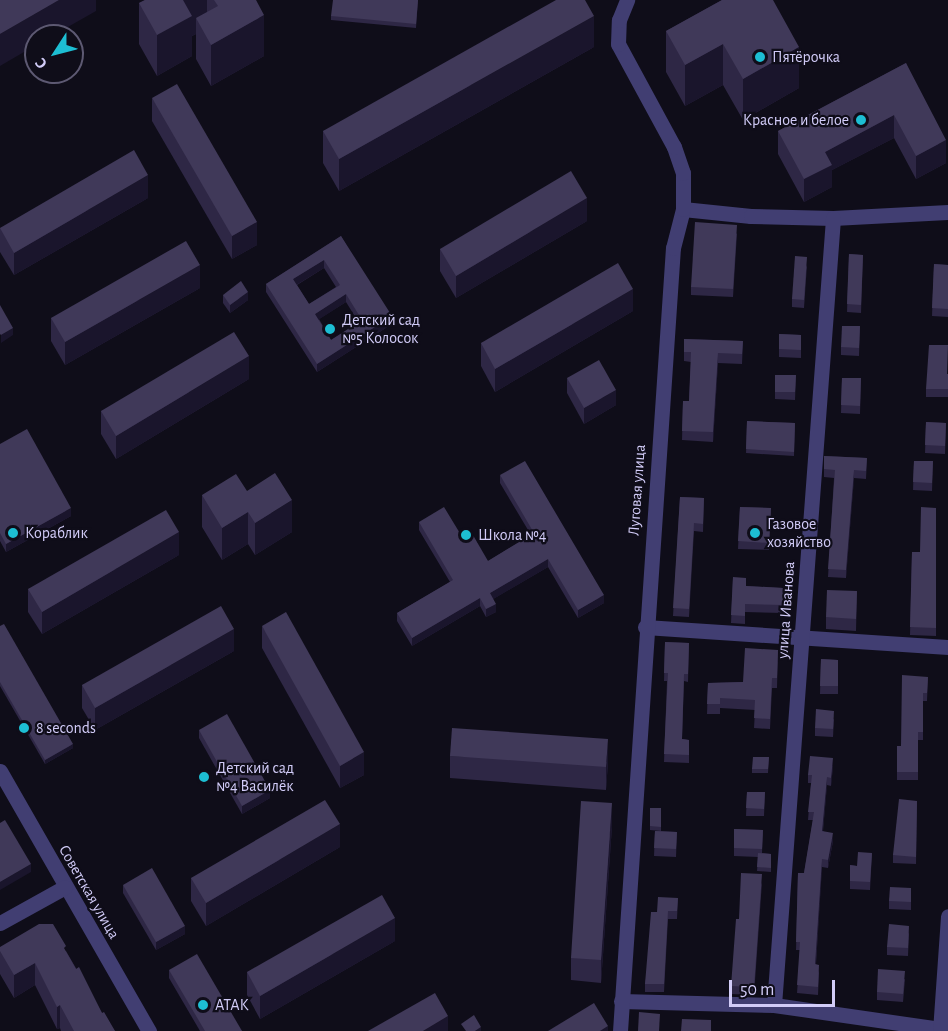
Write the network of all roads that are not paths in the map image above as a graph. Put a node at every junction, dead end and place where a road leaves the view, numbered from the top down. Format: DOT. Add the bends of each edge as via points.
graph roads {
  1 [pos="627,0"];
  2 [pos="683,209"];
  3 [pos="948,212"];
  4 [pos="833,218"];
  5 [pos="645,627"];
  6 [pos="802,637"];
  7 [pos="948,647"];
  8 [pos="0,771"];
  9 [pos="64,886"];
  10 [pos="948,916"];
  11 [pos="0,922"];
  12 [pos="621,1001"];
  13 [pos="774,1005"];
  14 [pos="940,1030"];
  15 [pos="149,1031"];
  16 [pos="620,1031"];
  1 -- 2 [label="street, Луговая улица" via="618,44 674,147 683,173"];
  2 -- 4 [label="street"];
  2 -- 5 [label="street, Луговая улица" via="673,248"];
  3 -- 4 [label="street"];
  4 -- 6 [label="street, улица Иванова"];
  5 -- 6 [label="street"];
  5 -- 12 [label="street, Луговая улица"];
  6 -- 7 [label="street"];
  6 -- 13 [label="street, улица Иванова"];
  8 -- 9 [label="street, Советская улица"];
  9 -- 11 [label="street"];
  9 -- 15 [label="street, Советская улица"];
  10 -- 14 [label="street"];
  12 -- 13 [label="street"];
  12 -- 16 [label="street, Луговая улица"];
  13 -- 14 [label="street"];
}
